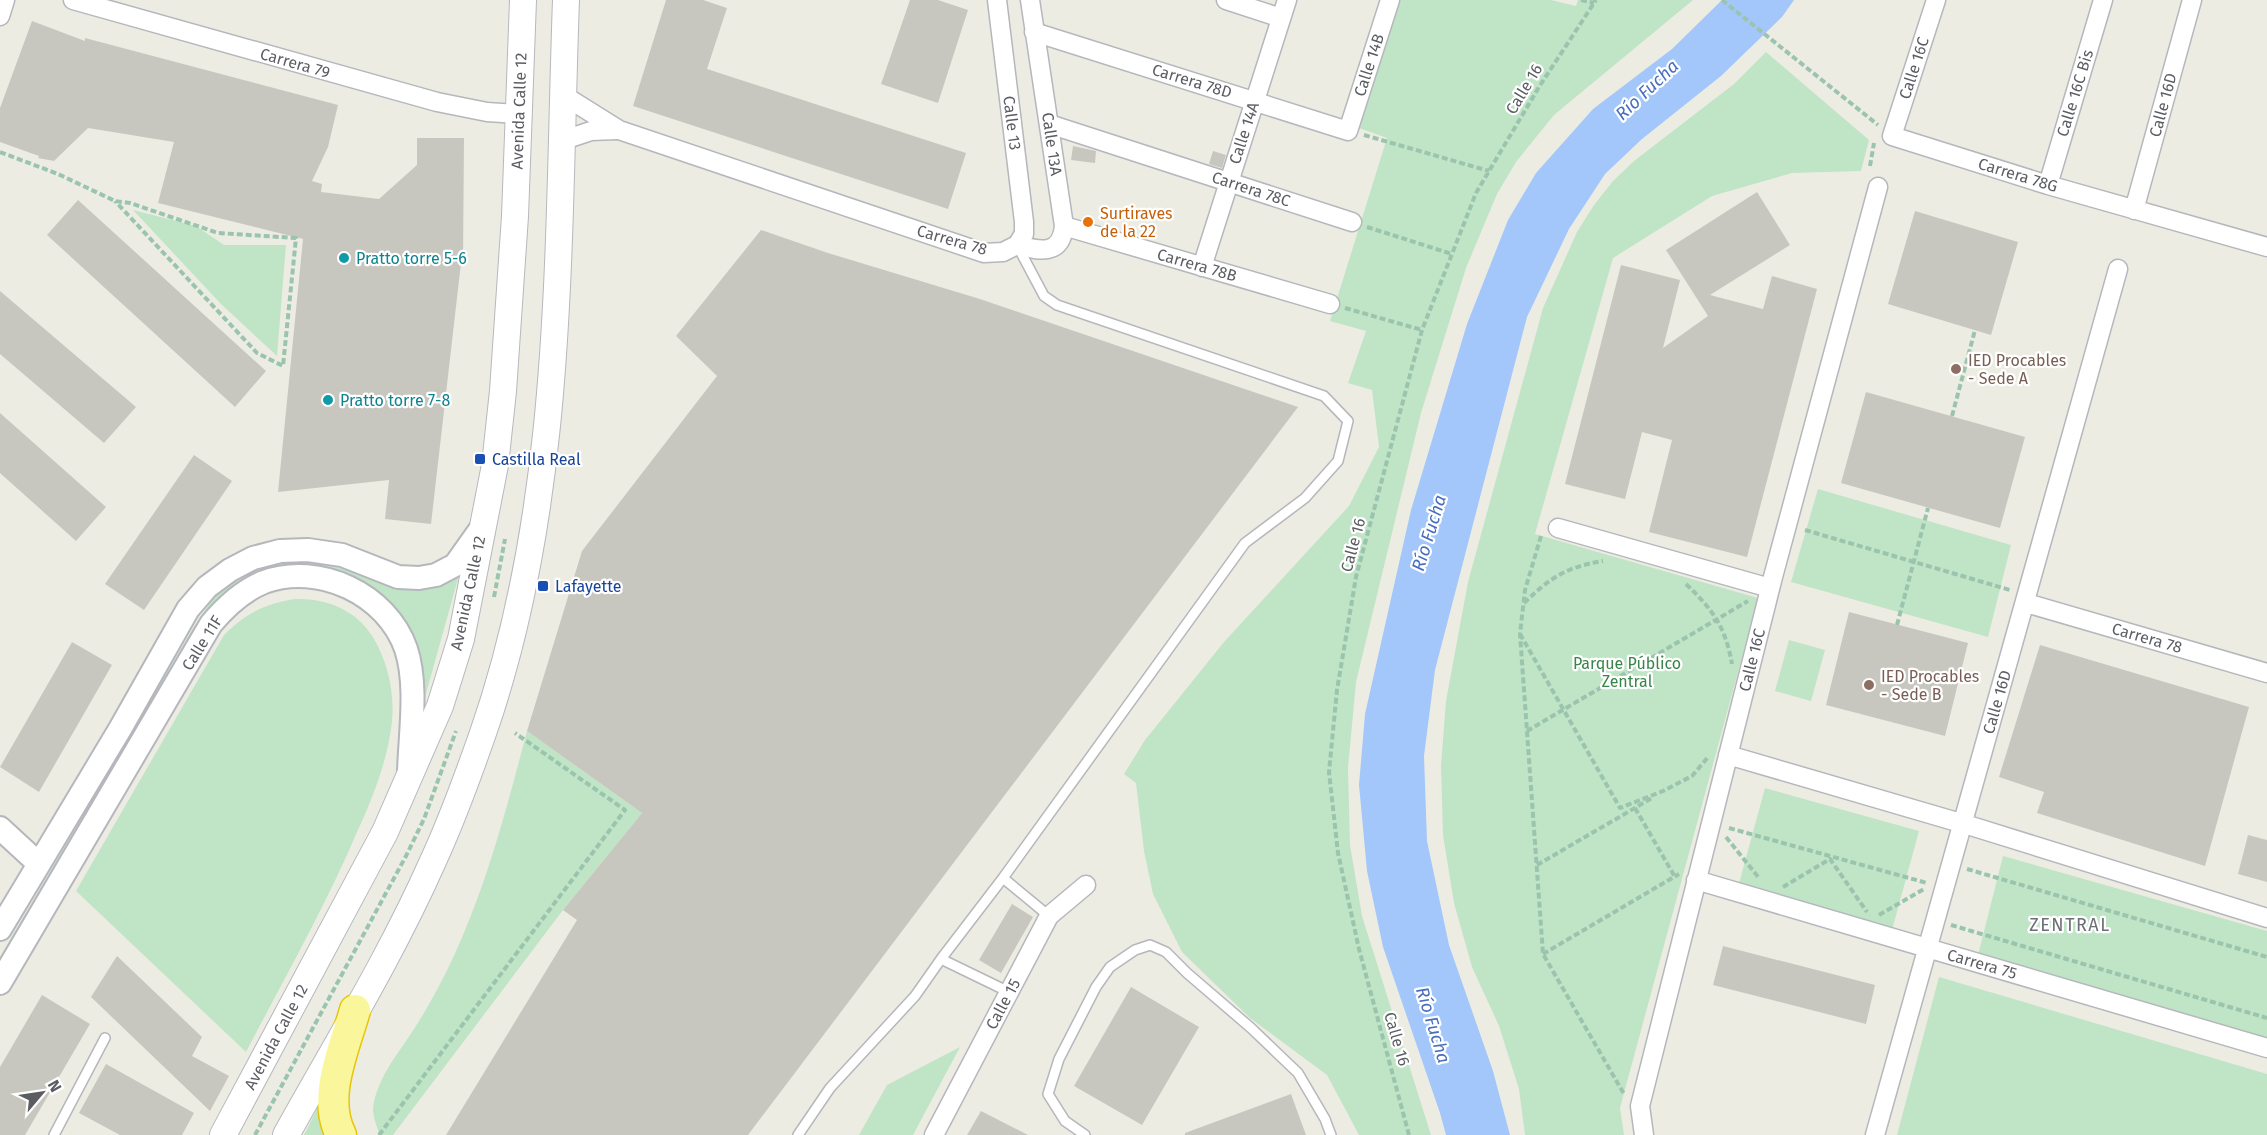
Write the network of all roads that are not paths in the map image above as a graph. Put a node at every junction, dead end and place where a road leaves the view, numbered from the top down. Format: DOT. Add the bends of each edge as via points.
graph roads {
  1 [pos="5,0"];
  2 [pos="523,0"];
  3 [pos="566,0"];
  4 [pos="997,0"];
  5 [pos="1030,0"];
  6 [pos="1226,0"];
  7 [pos="1287,0"];
  8 [pos="1390,0"];
  9 [pos="1936,0"];
  10 [pos="2103,0"];
  11 [pos="2192,0"];
  12 [pos="78,1"];
  13 [pos="0,16"];
  14 [pos="1281,18"];
  15 [pos="1035,32"];
  16 [pos="563,95"];
  17 [pos="1254,101"];
  18 [pos="519,114"];
  19 [pos="1049,124"];
  20 [pos="619,130"];
  21 [pos="1348,131"];
  22 [pos="1892,136"];
  23 [pos="561,141"];
  24 [pos="1229,182"];
  25 [pos="2048,185"];
  26 [pos="1878,187"];
  27 [pos="2134,210"];
  28 [pos="1352,222"];
  29 [pos="1064,226"];
  30 [pos="1017,245"];
  31 [pos="2267,247"];
  32 [pos="1202,267"];
  33 [pos="2118,269"];
  34 [pos="1330,304"];
  35 [pos="482,527"];
  36 [pos="1550,530"];
  37 [pos="1770,588"];
  38 [pos="2020,597"];
  39 [pos="2267,673"];
  40 [pos="1720,753"];
  41 [pos="409,781"];
  42 [pos="1962,823"];
  43 [pos="0,828"];
  44 [pos="39,864"];
  45 [pos="1690,875"];
  46 [pos="1003,878"];
  47 [pos="1086,885"];
  48 [pos="1049,916"];
  49 [pos="2267,918"];
  50 [pos="0,929"];
  51 [pos="1926,948"];
  52 [pos="941,959"];
  53 [pos="0,982"];
  54 [pos="1009,992"];
  55 [pos="356,1010"];
  56 [pos="105,1038"];
  57 [pos="2267,1048"];
  58 [pos="290,1127"];
  59 [pos="54,1135"];
  60 [pos="223,1135"];
  61 [pos="341,1135"];
  62 [pos="798,1135"];
  63 [pos="934,1135"];
  64 [pos="1085,1135"];
  65 [pos="1331,1135"];
  66 [pos="1644,1135"];
  67 [pos="1875,1135"];
  1 -- 13 [label="street"];
  2 -- 18 [label="main road, Avenida Calle 12"];
  3 -- 16 [label="main road"];
  4 -- 30 [label="street, Calle 13" via="1024,222 1024,234"];
  5 -- 15 [label="street, Calle 13A"];
  6 -- 14 [label="street"];
  7 -- 14 [label="street, Calle 14A"];
  8 -- 21 [label="street, Calle 14B"];
  9 -- 22 [label="street, Calle 16C"];
  10 -- 25 [label="street, Calle 16C Bis"];
  11 -- 27 [label="street, Calle 16D"];
  12 -- 18 [label="street, Carrera 79" via="437,102"];
  14 -- 17 [label="street, Calle 14A"];
  15 -- 17 [label="street, Carrera 78D"];
  15 -- 19 [label="street, Calle 13A"];
  16 -- 20 [label="street, Carrera 78"];
  16 -- 23 [label="main road"];
  17 -- 21 [label="street, Carrera 78D"];
  17 -- 24 [label="street, Calle 14A"];
  18 -- 35 [label="main road, Avenida Calle 12" via="503,391 495,465"];
  19 -- 24 [label="street, Carrera 78C"];
  19 -- 29 [label="street, Calle 13A"];
  20 -- 23 [label="street, Carrera 78" via="599,129"];
  20 -- 30 [label="street, Carrera 78" via="984,253 1003,252"];
  22 -- 25 [label="street, Carrera 78G"];
  23 -- 55 [label="main road" via="556,321 548,418 538,503 508,650 484,731 434,861"];
  24 -- 28 [label="street, Carrera 78C"];
  24 -- 32 [label="street, Calle 14A"];
  25 -- 27 [label="street, Carrera 78G"];
  26 -- 37 [label="street, Calle 16C"];
  27 -- 31 [label="street, Carrera 78G"];
  29 -- 30 [label="street" via="1063,239 1055,247 1038,250"];
  29 -- 32 [label="street, Carrera 78B"];
  30 -- 46 [label="lane" via="1044,296 1057,305 1324,396 1348,421 1338,461 1305,498 1245,543"];
  32 -- 34 [label="street, Carrera 78B"];
  33 -- 38 [label="street, Calle 16D"];
  35 -- 41 [label="main road, Avenida Calle 12" via="460,639 440,706"];
  35 -- 44 [label="street, Calle 11F" via="455,565 436,575 398,577 342,555 280,551 253,558 207,587 188,609"];
  36 -- 37 [label="street"];
  37 -- 40 [label="street, Calle 16C"];
  38 -- 39 [label="street, Carrera 78"];
  38 -- 42 [label="street, Calle 16D"];
  40 -- 42 [label="street"];
  40 -- 45 [label="street, Calle 16C"];
  41 -- 53 [label="street, Calle 11F" via="412,675 406,648 393,624 375,604 334,581 310,576 264,582 225,607 211,624"];
  41 -- 60 [label="main road, Avenida Calle 12"];
  42 -- 49 [label="street"];
  42 -- 51 [label="street, Calle 16D"];
  43 -- 44 [label="street"];
  44 -- 50 [label="street, Calle 11F"];
  45 -- 51 [label="street, Carrera 75"];
  45 -- 66 [label="street, Calle 16C" via="1640,1106"];
  46 -- 48 [label="lane"];
  46 -- 52 [label="lane"];
  47 -- 48 [label="street, Calle 15"];
  48 -- 54 [label="street, Calle 15"];
  51 -- 57 [label="street, Carrera 75"];
  51 -- 67 [label="street, Calle 16D"];
  52 -- 54 [label="lane"];
  52 -- 62 [label="lane" via="915,996 830,1088"];
  54 -- 63 [label="street, Calle 15"];
  55 -- 58 [label="main road"];
  55 -- 61 [label="highway" via="334,1085 334,1113"];
  56 -- 59 [label="lane"];
  64 -- 65 [label="lane" via="1065,1121 1048,1094 1059,1059 1110,966 1150,945 1166,952 1298,1073"];
}
